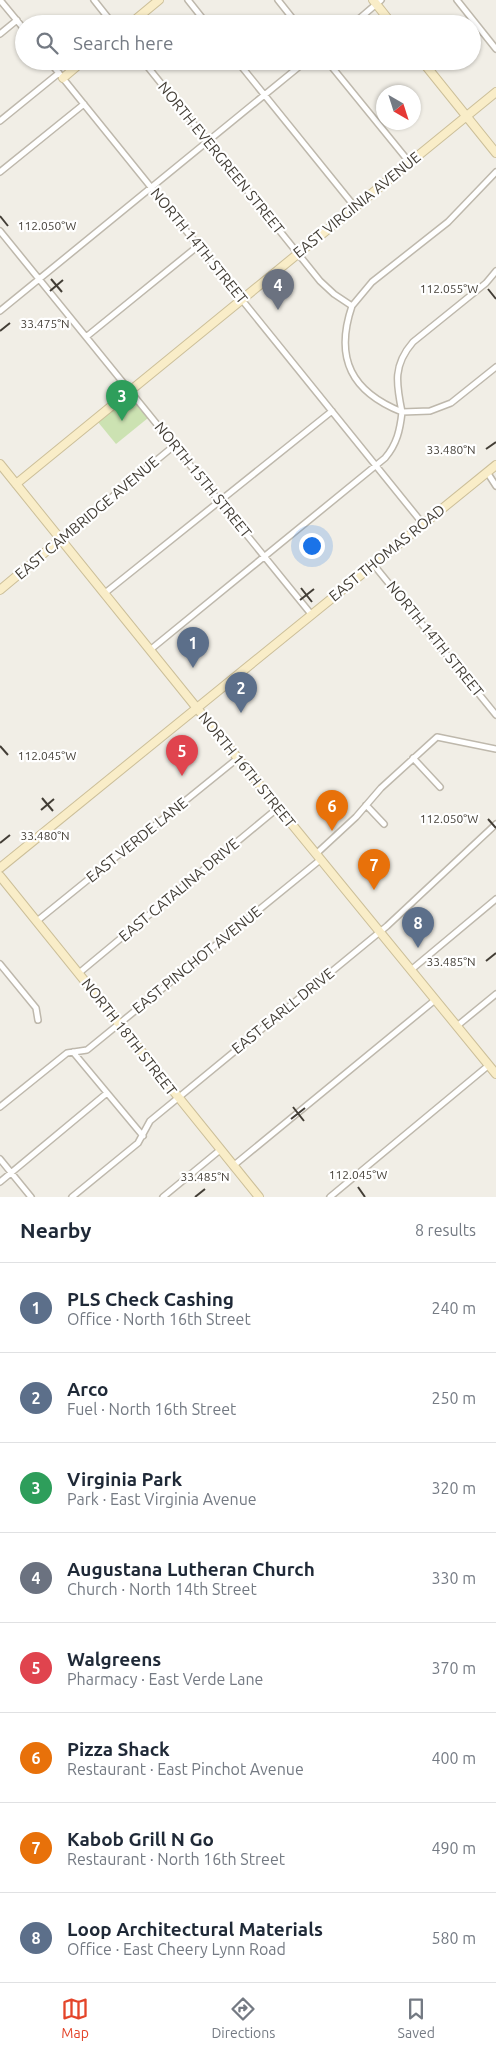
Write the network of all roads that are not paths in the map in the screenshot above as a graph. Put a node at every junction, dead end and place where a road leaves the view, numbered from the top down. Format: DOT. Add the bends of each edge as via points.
graph roads {
  1 [pos="0,0"];
  2 [pos="94,0"];
  3 [pos="159,0"];
  4 [pos="188,0"];
  5 [pos="278,0"];
  6 [pos="456,0"];
  7 [pos="376,1"];
  8 [pos="106,15"];
  9 [pos="141,15"];
  10 [pos="200,15"];
  11 [pos="290,15"];
  12 [pos="362,15"];
  13 [pos="386,15"];
  14 [pos="468,15"];
  15 [pos="15,19"];
  16 [pos="15,21"];
  17 [pos="481,31"];
  18 [pos="0,34"];
  19 [pos="496,49"];
  20 [pos="57,70"];
  21 [pos="69,70"];
  22 [pos="150,70"];
  23 [pos="244,70"];
  24 [pos="295,70"];
  25 [pos="334,70"];
  26 [pos="429,70"];
  27 [pos="61,75"];
  28 [pos="496,92"];
  29 [pos="265,95"];
  30 [pos="496,97"];
  31 [pos="84,104"];
  32 [pos="467,117"];
  33 [pos="0,121"];
  34 [pos="208,142"];
  35 [pos="496,153"];
  36 [pos="410,163"];
  37 [pos="0,172"];
  38 [pos="496,172"];
  39 [pos="152,188"];
  40 [pos="355,207"];
  41 [pos="0,231"];
  42 [pos="198,246"];
  43 [pos="298,253"];
  44 [pos="496,271"];
  45 [pos="39,279"];
  46 [pos="241,299"];
  47 [pos="352,306"];
  48 [pos="0,311"];
  49 [pos="86,337"];
  50 [pos="496,367"];
  51 [pos="130,390"];
  52 [pos="332,411"];
  53 [pos="402,412"];
  54 [pos="175,445"];
  55 [pos="0,464"];
  56 [pos="496,465"];
  57 [pos="376,466"];
  58 [pos="486,472"];
  59 [pos="16,484"];
  60 [pos="496,486"];
  61 [pos="219,500"];
  62 [pos="423,524"];
  63 [pos="60,539"];
  64 [pos="264,556"];
  65 [pos="373,564"];
  66 [pos="0,590"];
  67 [pos="105,594"];
  68 [pos="311,614"];
  69 [pos="150,650"];
  70 [pos="196,708"];
  71 [pos="496,715"];
  72 [pos="496,749"];
  73 [pos="238,758"];
  74 [pos="413,758"];
  75 [pos="440,787"];
  76 [pos="366,805"];
  77 [pos="279,807"];
  78 [pos="384,824"];
  79 [pos="496,824"];
  80 [pos="318,857"];
  81 [pos="0,868"];
  82 [pos="0,876"];
  83 [pos="496,899"];
  84 [pos="37,921"];
  85 [pos="380,932"];
  86 [pos="0,964"];
  87 [pos="411,970"];
  88 [pos="79,973"];
  89 [pos="496,994"];
  90 [pos="435,1000"];
  91 [pos="38,1020"];
  92 [pos="120,1024"];
  93 [pos="457,1026"];
  94 [pos="73,1052"];
  95 [pos="489,1065"];
  96 [pos="496,1074"];
  97 [pos="107,1093"];
  98 [pos="178,1098"];
  99 [pos="0,1107"];
  100 [pos="143,1136"];
  101 [pos="220,1150"];
  102 [pos="0,1159"];
  103 [pos="233,1166"];
  104 [pos="11,1173"];
  105 [pos="0,1182"];
  106 [pos="257,1196"];
  107 [pos="31,1197"];
  108 [pos="72,1197"];
  109 [pos="163,1197"];
  110 [pos="330,1197"];
  1 -- 15 [label="street"];
  2 -- 8 [label="street"];
  3 -- 9 [label="main road"];
  4 -- 10 [label="street"];
  5 -- 11 [label="street"];
  6 -- 14 [label="street"];
  7 -- 12 [label="street"];
  7 -- 13 [label="main road"];
  16 -- 18 [label="street"];
  17 -- 19 [label="street"];
  20 -- 27 [label="street, NORTH 14TH STREET"];
  21 -- 27 [label="main road"];
  22 -- 34 [label="street, NORTH EVERGREEN STREET"];
  23 -- 29 [label="street"];
  24 -- 29 [label="street"];
  25 -- 36 [label="street"];
  26 -- 32 [label="main road"];
  27 -- 31 [label="street, NORTH 14TH STREET"];
  27 -- 33 [label="street"];
  28 -- 32 [label="main road, EAST VIRGINIA AVENUE"];
  29 -- 34 [label="street"];
  29 -- 40 [label="street"];
  30 -- 32 [label="main road, EAST VIRGINIA AVENUE" via="476,114"];
  31 -- 37 [label="street"];
  31 -- 39 [label="street, NORTH 14TH STREET"];
  32 -- 35 [label="main road"];
  32 -- 36 [label="main road, EAST VIRGINIA AVENUE"];
  34 -- 39 [label="street"];
  34 -- 43 [label="street, NORTH EVERGREEN STREET"];
  36 -- 40 [label="main road, EAST VIRGINIA AVENUE"];
  38 -- 47 [label="street" via="448,222 372,282"];
  39 -- 42 [label="street, NORTH 14TH STREET"];
  39 -- 45 [label="street"];
  40 -- 43 [label="main road, EAST VIRGINIA AVENUE"];
  41 -- 45 [label="street, NORTH 15TH STREET"];
  42 -- 46 [label="street, NORTH 14TH STREET"];
  42 -- 49 [label="street"];
  43 -- 46 [label="main road, EAST VIRGINIA AVENUE"];
  43 -- 47 [label="street, NORTH EVERGREEN STREET" via="326,288"];
  44 -- 53 [label="street" via="404,352 396,380"];
  45 -- 48 [label="street"];
  45 -- 49 [label="street, NORTH 15TH STREET"];
  46 -- 51 [label="main road, EAST VIRGINIA AVENUE"];
  46 -- 52 [label="street, NORTH 14TH STREET"];
  47 -- 53 [label="street" via="345,336 349,368 367,393"];
  49 -- 51 [label="street, NORTH 15TH STREET"];
  50 -- 53 [label="street" via="451,403 430,411"];
  51 -- 54 [label="street, NORTH 15TH STREET"];
  51 -- 59 [label="main road, EAST VIRGINIA AVENUE"];
  52 -- 57 [label="street, NORTH 14TH STREET"];
  52 -- 61 [label="street"];
  53 -- 57 [label="street" via="392,449"];
  54 -- 61 [label="street, NORTH 15TH STREET"];
  54 -- 63 [label="street, EAST CAMBRIDGE AVENUE"];
  55 -- 59 [label="main road, NORTH 16TH STREET"];
  56 -- 58 [label="main road, EAST THOMAS ROAD"];
  57 -- 62 [label="street, NORTH 14TH STREET"];
  57 -- 64 [label="street"];
  58 -- 60 [label="street"];
  58 -- 62 [label="main road, EAST THOMAS ROAD"];
  59 -- 63 [label="main road, NORTH 16TH STREET"];
  61 -- 64 [label="street, NORTH 15TH STREET"];
  61 -- 67 [label="street"];
  62 -- 65 [label="main road, EAST THOMAS ROAD"];
  63 -- 66 [label="main road, EAST CAMBRIDGE AVENUE"];
  63 -- 67 [label="main road, NORTH 16TH STREET"];
  64 -- 68 [label="street, NORTH 15TH STREET"];
  64 -- 69 [label="street"];
  65 -- 68 [label="main road, EAST THOMAS ROAD"];
  65 -- 71 [label="street, NORTH 14TH STREET"];
  67 -- 69 [label="main road, NORTH 16TH STREET"];
  68 -- 70 [label="main road, EAST THOMAS ROAD"];
  69 -- 70 [label="main road, NORTH 16TH STREET"];
  70 -- 73 [label="main road, NORTH 16TH STREET"];
  70 -- 81 [label="main road, EAST THOMAS ROAD"];
  72 -- 74 [label="street, EAST PINCHOT AVENUE" via="437,736"];
  73 -- 77 [label="main road, NORTH 16TH STREET"];
  73 -- 84 [label="street, EAST VERDE LANE"];
  74 -- 75 [label="street"];
  74 -- 76 [label="street, EAST PINCHOT AVENUE"];
  76 -- 78 [label="street"];
  76 -- 80 [label="street, EAST PINCHOT AVENUE"];
  77 -- 80 [label="main road, NORTH 16TH STREET"];
  77 -- 88 [label="street, EAST CATALINA DRIVE"];
  79 -- 85 [label="street, EAST EARLL DRIVE"];
  80 -- 85 [label="main road, NORTH 16TH STREET"];
  80 -- 92 [label="street, EAST PINCHOT AVENUE"];
  82 -- 84 [label="main road, NORTH 18TH STREET"];
  83 -- 87 [label="street"];
  84 -- 88 [label="main road, NORTH 18TH STREET"];
  85 -- 87 [label="main road, NORTH 16TH STREET"];
  85 -- 98 [label="street, EAST EARLL DRIVE"];
  86 -- 91 [label="street" via="36,1008"];
  87 -- 90 [label="main road, NORTH 16TH STREET"];
  88 -- 92 [label="main road, NORTH 18TH STREET"];
  89 -- 93 [label="street"];
  90 -- 93 [label="main road, NORTH 16TH STREET"];
  90 -- 103 [label="street"];
  92 -- 94 [label="street, EAST PINCHOT AVENUE" via="87,1050"];
  92 -- 98 [label="main road, NORTH 18TH STREET"];
  93 -- 95 [label="main road, NORTH 16TH STREET"];
  94 -- 97 [label="street"];
  94 -- 99 [label="street, EAST PINCHOT AVENUE" via="62,1057"];
  95 -- 96 [label="main road, NORTH 16TH STREET"];
  95 -- 110 [label="street"];
  97 -- 100 [label="street"];
  97 -- 104 [label="street"];
  98 -- 100 [label="street, EAST EARLL DRIVE" via="150,1121"];
  98 -- 101 [label="main road, NORTH 18TH STREET"];
  100 -- 108 [label="street, EAST EARLL DRIVE"];
  101 -- 103 [label="main road, NORTH 18TH STREET"];
  101 -- 109 [label="street"];
  102 -- 104 [label="street"];
  103 -- 106 [label="main road, NORTH 18TH STREET"];
  104 -- 105 [label="street"];
  104 -- 107 [label="street"];
}
